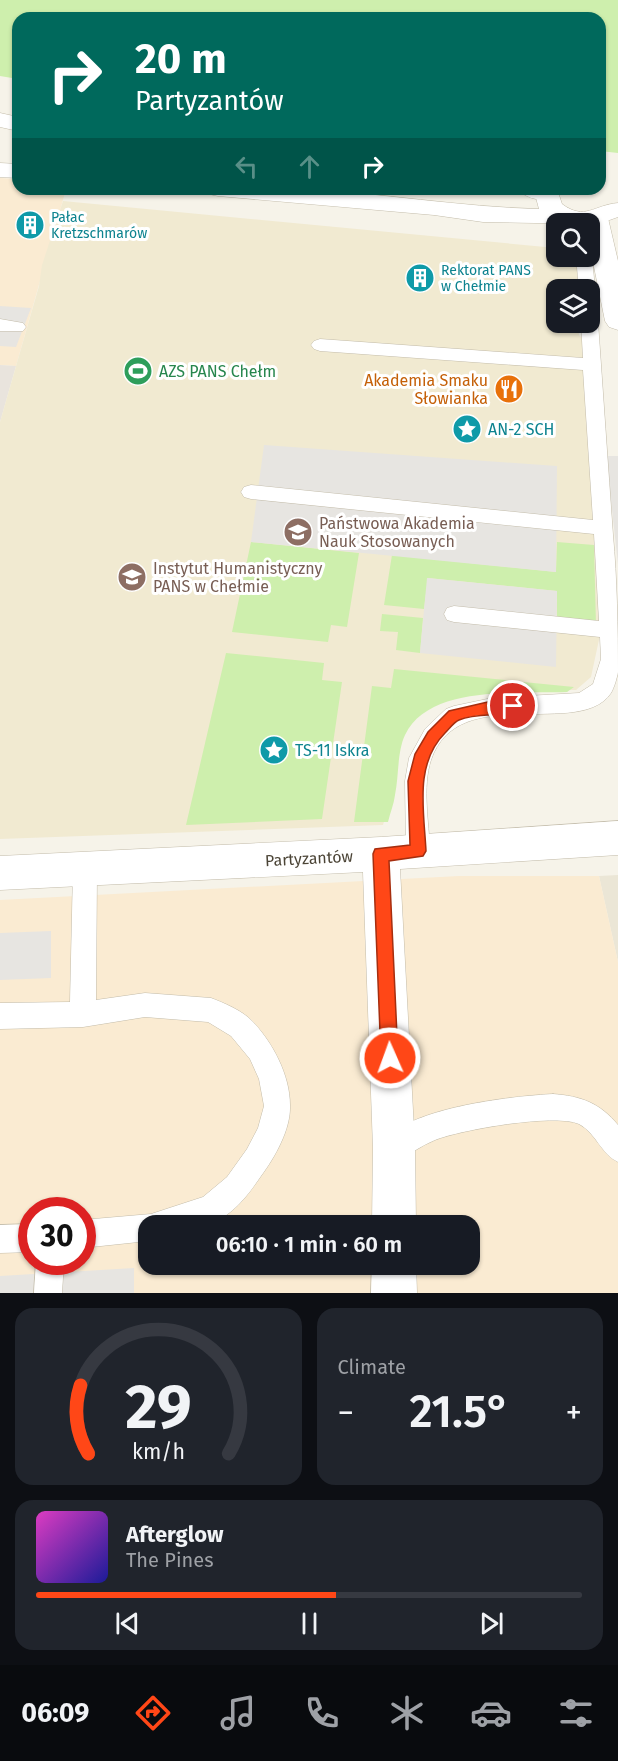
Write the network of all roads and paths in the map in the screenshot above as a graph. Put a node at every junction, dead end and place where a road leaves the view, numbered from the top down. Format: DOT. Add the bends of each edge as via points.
graph roads {
  1 [pos="286,195"];
  2 [pos="580,203"];
  3 [pos="618,321"];
  4 [pos="590,333"];
  5 [pos="320,345"];
  6 [pos="591,365"];
  7 [pos="251,492"];
  8 [pos="604,528"];
  9 [pos="454,614"];
  10 [pos="610,630"];
  11 [pos="618,838"];
  12 [pos="399,853"];
  13 [pos="85,870"];
  14 [pos="0,873"];
  15 [pos="83,1014"];
  16 [pos="0,1016"];
  17 [pos="394,1148"];
  18 [pos="618,1148"];
  19 [pos="193,1215"];
  20 [pos="394,1215"];
  21 [pos="138,1228"];
  22 [pos="96,1233"];
  23 [pos="18,1238"];
  24 [pos="0,1239"];
  25 [pos="49,1275"];
  26 [pos="394,1275"];
  27 [pos="48,1293"];
  28 [pos="394,1293"];
  1 -- 2 [label="street" via="483,215"];
  2 -- 3 [label="street"];
  4 -- 6 [label="lane"];
  5 -- 6 [label="lane"];
  6 -- 8 [label="lane"];
  7 -- 8 [label="lane"];
  8 -- 10 [label="lane"];
  9 -- 10 [label="lane"];
  10 -- 12 [label="lane" via="612,659 602,689 583,702 492,707 454,715 433,736 420,758"];
  11 -- 12 [label="street, Partyzantów"];
  12 -- 13 [label="street, Partyzantów"];
  12 -- 17 [label="street"];
  13 -- 14 [label="street, Partyzantów"];
  13 -- 15 [label="lane"];
  15 -- 16 [label="lane"];
  15 -- 19 [label="lane" via="145,1005 211,1010 240,1027 259,1050 272,1077 277,1106 271,1132 237,1187 212,1208"];
  17 -- 18 [label="lane" via="435,1126 470,1117 562,1107 583,1112 603,1128"];
  17 -- 20 [label="street"];
  21 -- 22 [label="lane"];
  23 -- 24 [label="lane"];
  25 -- 27 [label="lane"];
  26 -- 28 [label="street"];
}
